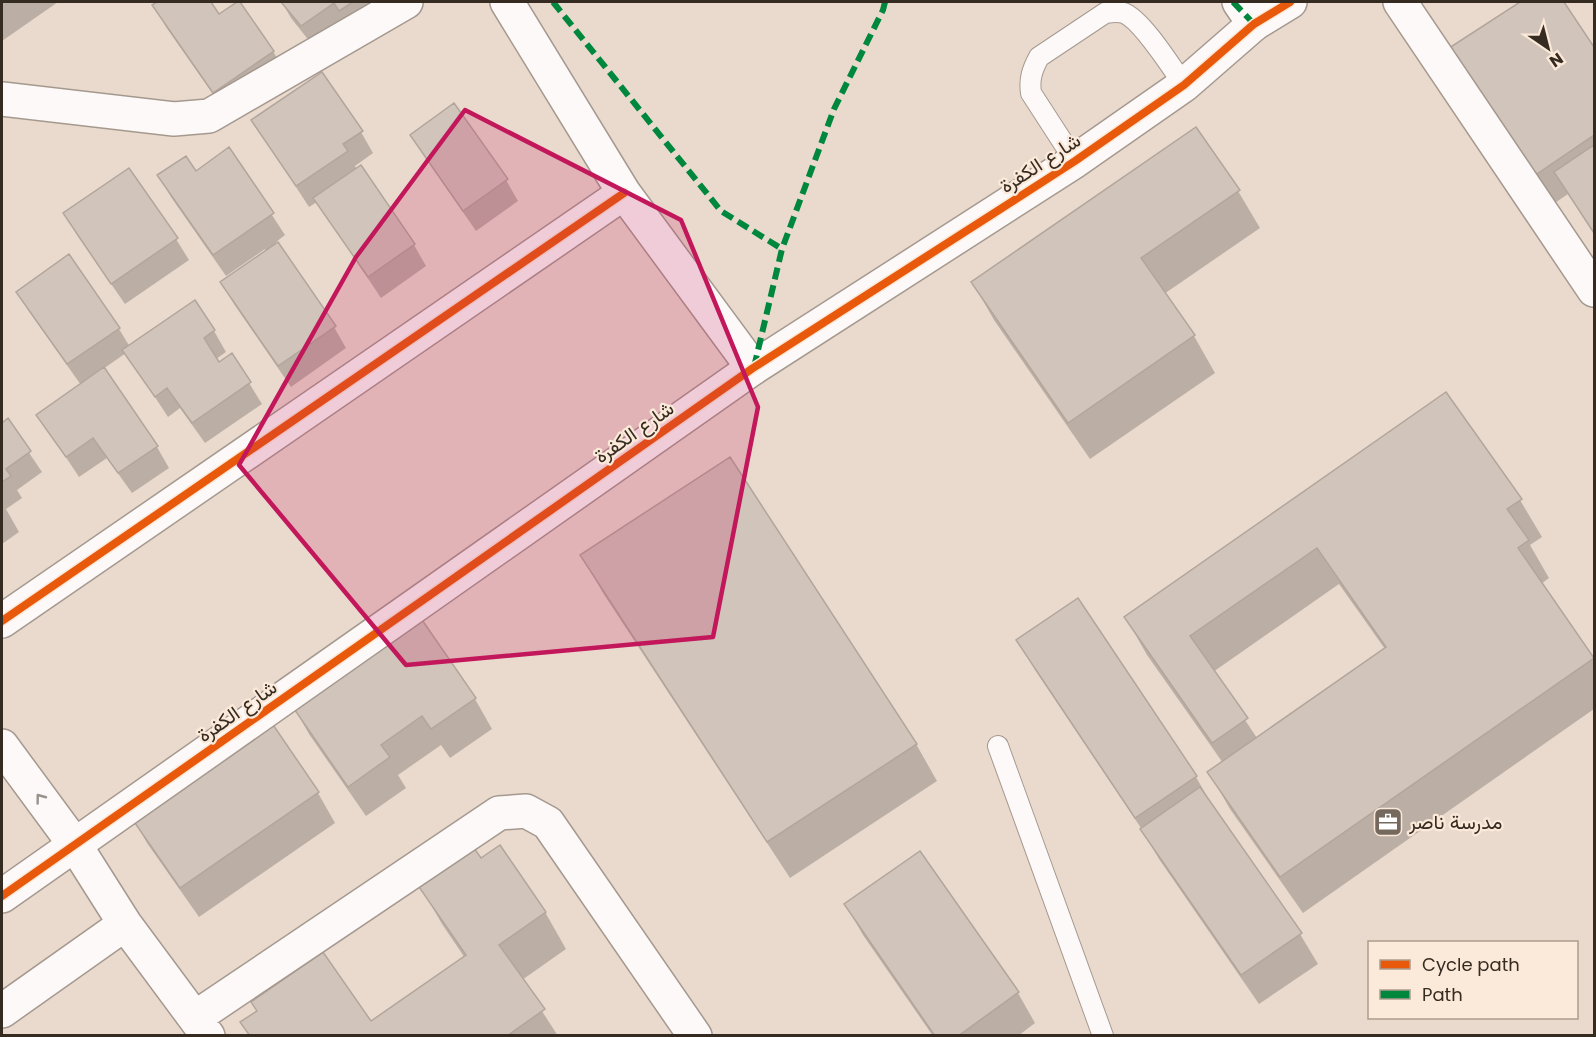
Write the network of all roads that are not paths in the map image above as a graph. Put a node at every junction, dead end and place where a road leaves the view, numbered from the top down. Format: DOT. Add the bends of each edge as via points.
graph roads {
  1 [pos="406,2"];
  2 [pos="507,2"];
  3 [pos="1290,2"];
  4 [pos="1400,2"];
  5 [pos="1246,13"];
  6 [pos="1184,85"];
  7 [pos="2,99"];
  8 [pos="1074,160"];
  9 [pos="624,193"];
  10 [pos="1594,290"];
  11 [pos="753,368"];
  12 [pos="2,621"];
  13 [pos="2,746"];
  14 [pos="998,746"];
  15 [pos="75,845"];
  16 [pos="2,896"];
  17 [pos="124,924"];
  18 [pos="2,1011"];
  19 [pos="202,1026"];
  20 [pos="695,1035"];
  21 [pos="1103,1035"];
  1 -- 7 [label="street" via="209,116 174,119"];
  2 -- 9 [label="street"];
  3 -- 5 [label="street, شارع الكفرة"];
  4 -- 10 [label="street"];
  5 -- 6 [label="street, شارع الكفرة"];
  6 -- 8 [label="street, شارع الكفرة"];
  6 -- 8 [label="lane" via="1139,25 1116,11 1105,13 1039,57 1029,80 1031,93"];
  8 -- 11 [label="street, شارع الكفرة"];
  9 -- 11 [label="street"];
  9 -- 12 [label="street"];
  11 -- 15 [label="street, شارع الكفرة"];
  15 -- 13 [label="street, one-way"];
  14 -- 21 [label="lane"];
  15 -- 16 [label="street, شارع الكفرة"];
  15 -- 17 [label="street"];
  17 -- 18 [label="street"];
  17 -- 19 [label="street"];
  19 -- 20 [label="street" via="499,813 526,810 548,823"];
}
